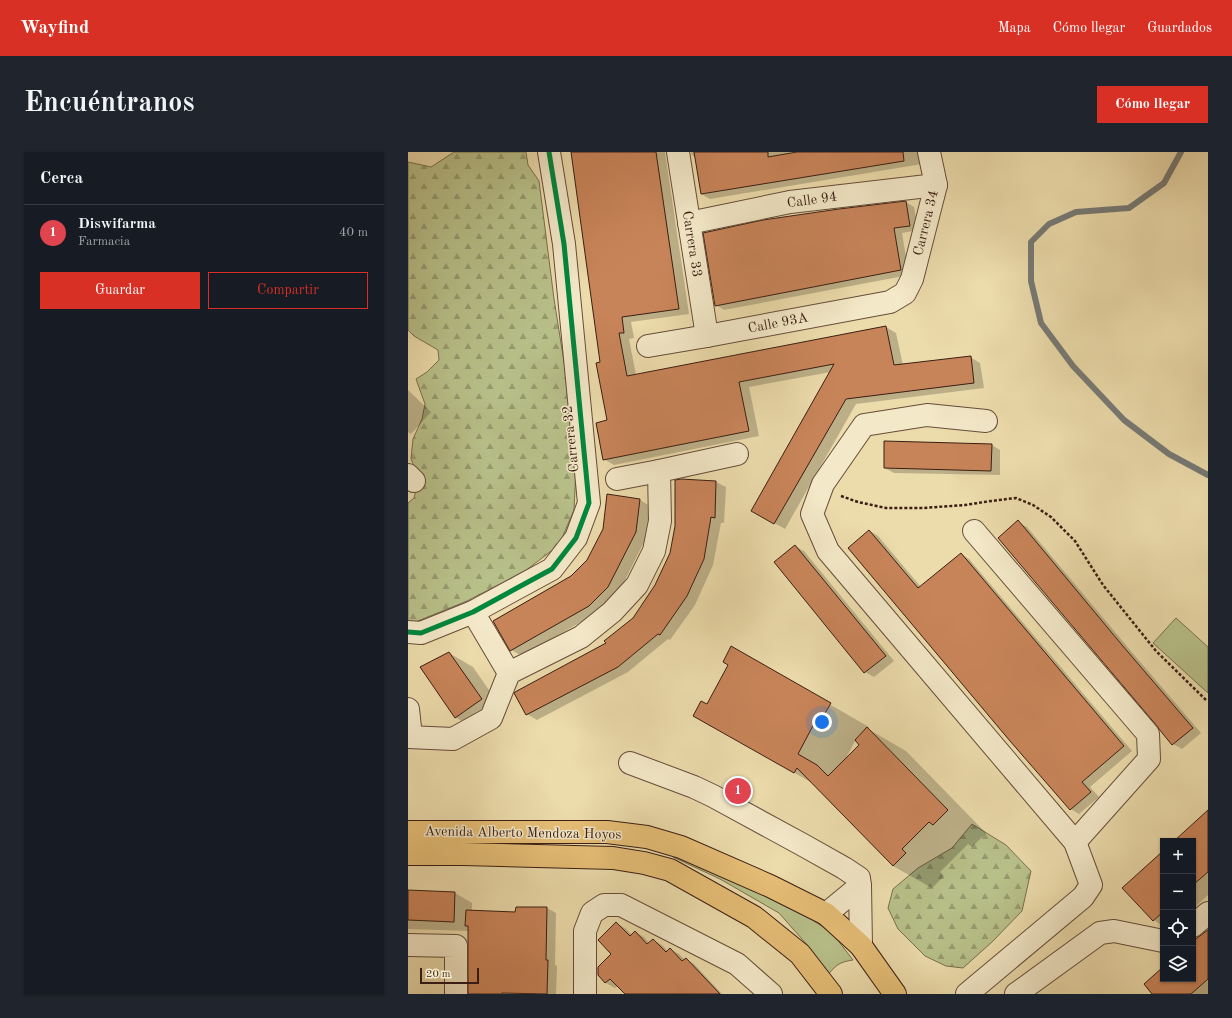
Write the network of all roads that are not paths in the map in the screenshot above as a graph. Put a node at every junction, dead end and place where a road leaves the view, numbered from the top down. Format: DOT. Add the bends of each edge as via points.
graph roads {
  1 [pos="549,152"];
  2 [pos="678,152"];
  3 [pos="929,152"];
  4 [pos="936,184"];
  5 [pos="689,223"];
  6 [pos="905,293"];
  7 [pos="707,336"];
  8 [pos="648,346"];
  9 [pos="986,421"];
  10 [pos="737,454"];
  11 [pos="659,471"];
  12 [pos="617,479"];
  13 [pos="974,531"];
  14 [pos="473,612"];
  15 [pos="415,632"];
  16 [pos="509,673"];
  17 [pos="408,709"];
  18 [pos="410,737"];
  19 [pos="630,763"];
  20 [pos="408,832"];
  21 [pos="1075,842"];
  22 [pos="408,854"];
  23 [pos="860,886"];
  24 [pos="1208,913"];
  25 [pos="826,914"];
  26 [pos="1196,923"];
  27 [pos="1160,940"];
  28 [pos="408,945"];
  29 [pos="861,946"];
  30 [pos="888,993"];
  31 [pos="456,994"];
  32 [pos="585,994"];
  33 [pos="770,994"];
  34 [pos="831,994"];
  35 [pos="967,994"];
  36 [pos="1016,994"];
  1 -- 14 [label="street, Carrera 32" via="564,244 589,503 576,538 552,568"];
  2 -- 5 [label="street, Carrera 33"];
  3 -- 4 [label="street, Carrera 34"];
  4 -- 5 [label="street, Calle 94" via="790,202"];
  4 -- 6 [label="street, Carrera 34" via="912,279"];
  5 -- 7 [label="street, Carrera 33"];
  6 -- 7 [label="street, Calle 93A" via="890,302"];
  7 -- 8 [label="street, Calle 93A"];
  9 -- 21 [label="street" via="927,415 864,425 823,484 812,514 828,551"];
  10 -- 11 [label="street"];
  11 -- 12 [label="street"];
  11 -- 16 [label="street" via="660,521 654,551 637,585 612,612 581,637"];
  13 -- 21 [label="street" via="1148,734 1149,759"];
  14 -- 15 [label="street, Carrera 32"];
  14 -- 16 [label="street"];
  16 -- 18 [label="street" via="492,718 452,739"];
  17 -- 18 [label="street"];
  19 -- 23 [label="street" via="694,787 736,807 844,868 859,878"];
  20 -- 25 [label="main road, Avenida Alberto Mendoza Hoyos" via="607,832 647,836 681,847"];
  21 -- 35 [label="street" via="1091,885 1083,898"];
  22 -- 34 [label="main road, Avenida Alberto Mendoza Hoyos" via="613,858 670,870 754,917 800,954"];
  23 -- 25 [label="street"];
  23 -- 29 [label="street"];
  24 -- 26 [label="street"];
  25 -- 29 [label="main road, Avenida Alberto Mendoza Hoyos"];
  27 -- 36 [label="street" via="1114,931 1100,934"];
  28 -- 31 [label="street" via="456,946"];
  29 -- 30 [label="main road, Avenida Alberto Mendoza Hoyos"];
  32 -- 33 [label="street" via="585,931 592,914 604,905 621,905 737,964"];
}
